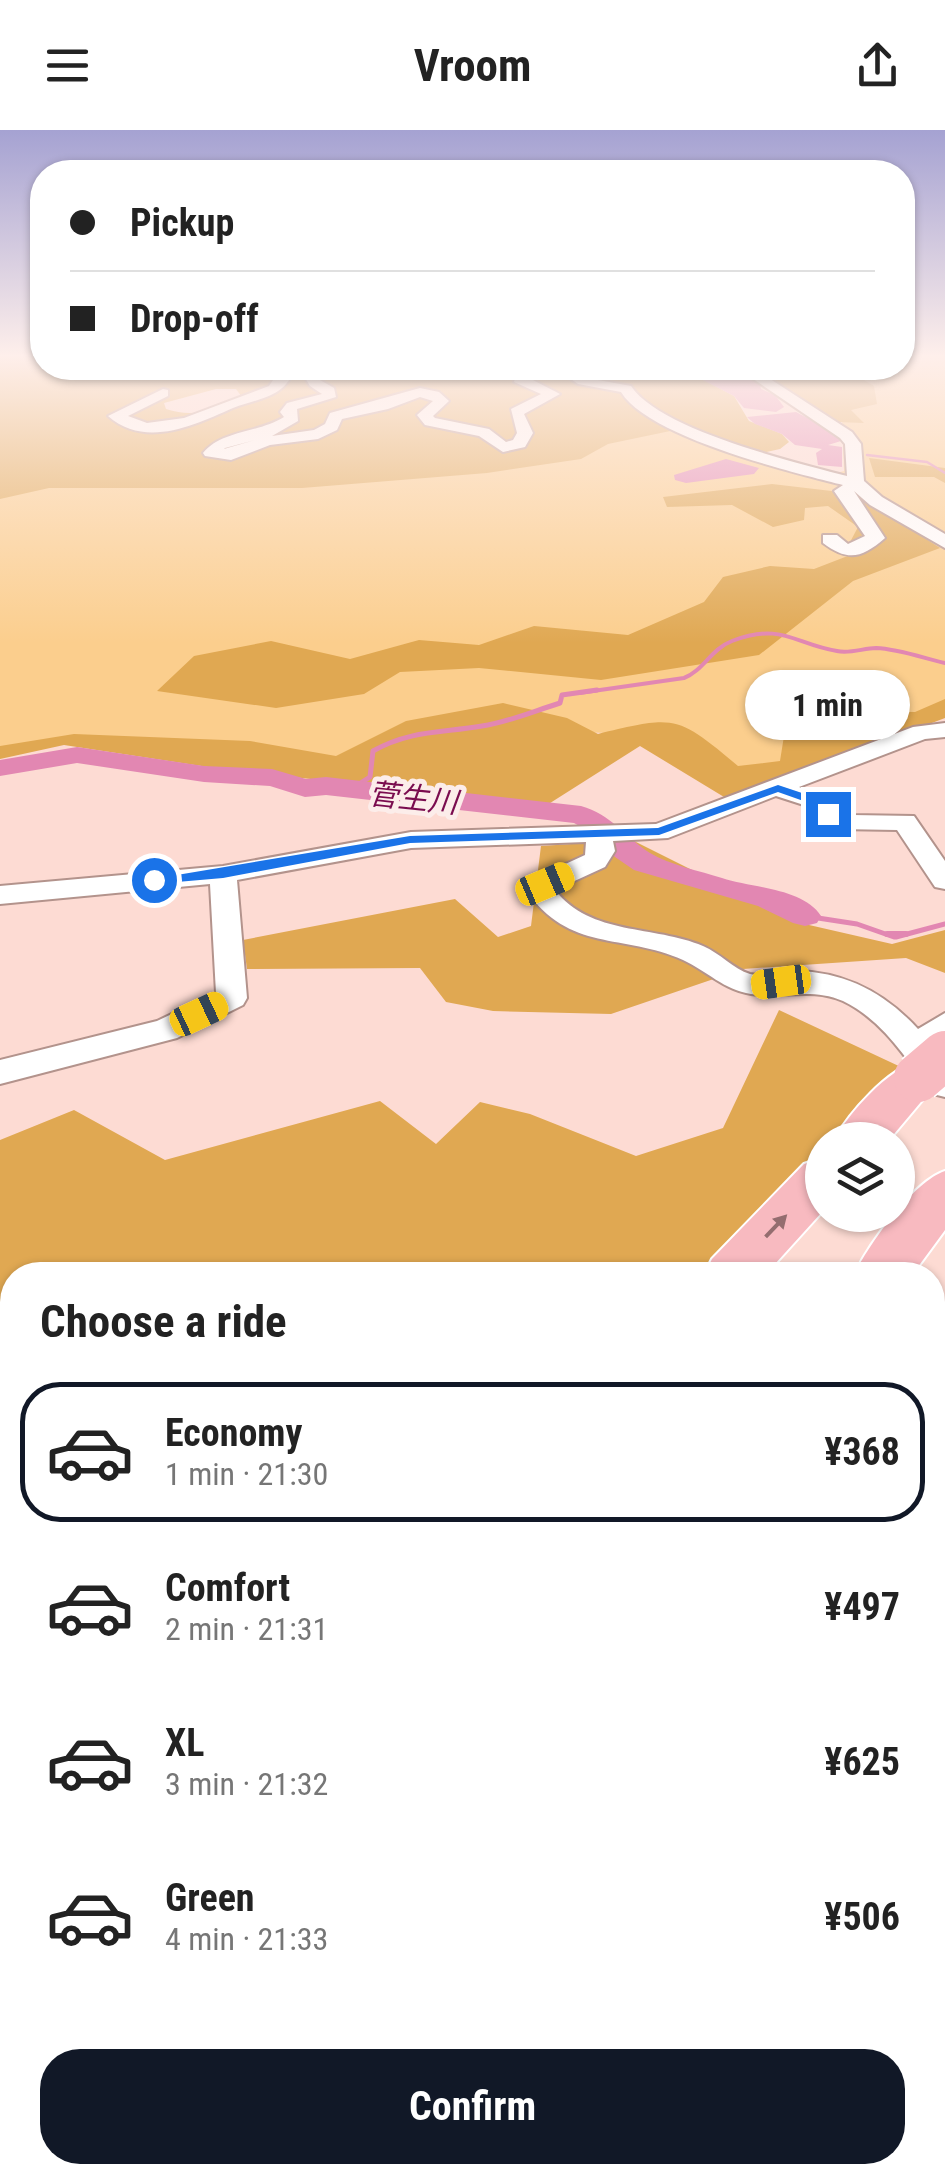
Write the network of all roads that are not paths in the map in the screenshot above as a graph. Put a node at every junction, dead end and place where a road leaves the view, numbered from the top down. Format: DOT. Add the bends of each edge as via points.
graph roads {
  1 [pos="213,452"];
  2 [pos="239,452"];
  3 [pos="749,452"];
  4 [pos="854,452"];
  5 [pos="856,483"];
  6 [pos="830,539"];
  7 [pos="945,542"];
  8 [pos="945,730"];
  9 [pos="778,788"];
  10 [pos="598,836"];
  11 [pos="223,874"];
  12 [pos="945,881"];
  13 [pos="0,895"];
  14 [pos="945,1024"];
  15 [pos="931,1067"];
  16 [pos="0,1072"];
  17 [pos="877,1122"];
  18 [pos="944,1193"];
  19 [pos="805,1196"];
  20 [pos="742,1262"];
  21 [pos="891,1262"];
  1 -- 2 [label="street"];
  3 -- 5 [label="street"];
  4 -- 5 [label="street"];
  5 -- 6 [label="street" via="843,491 876,538 847,552"];
  5 -- 7 [label="street"];
  8 -- 9 [label="street" via="921,732"];
  9 -- 10 [label="street" via="678,827"];
  9 -- 12 [label="street" via="846,823 905,822"];
  10 -- 11 [label="street" via="410,840"];
  10 -- 15 [label="street" via="602,851 595,860 545,884 545,899 604,934 685,950 744,984 810,982 863,998"];
  11 -- 13 [label="street"];
  11 -- 16 [label="street" via="232,998 166,1030"];
  14 -- 15 [label="street"];
  15 -- 17 [label="highway"];
  18 -- 21 [label="highway"];
  20 -- 19 [label="highway, one-way"];
}
